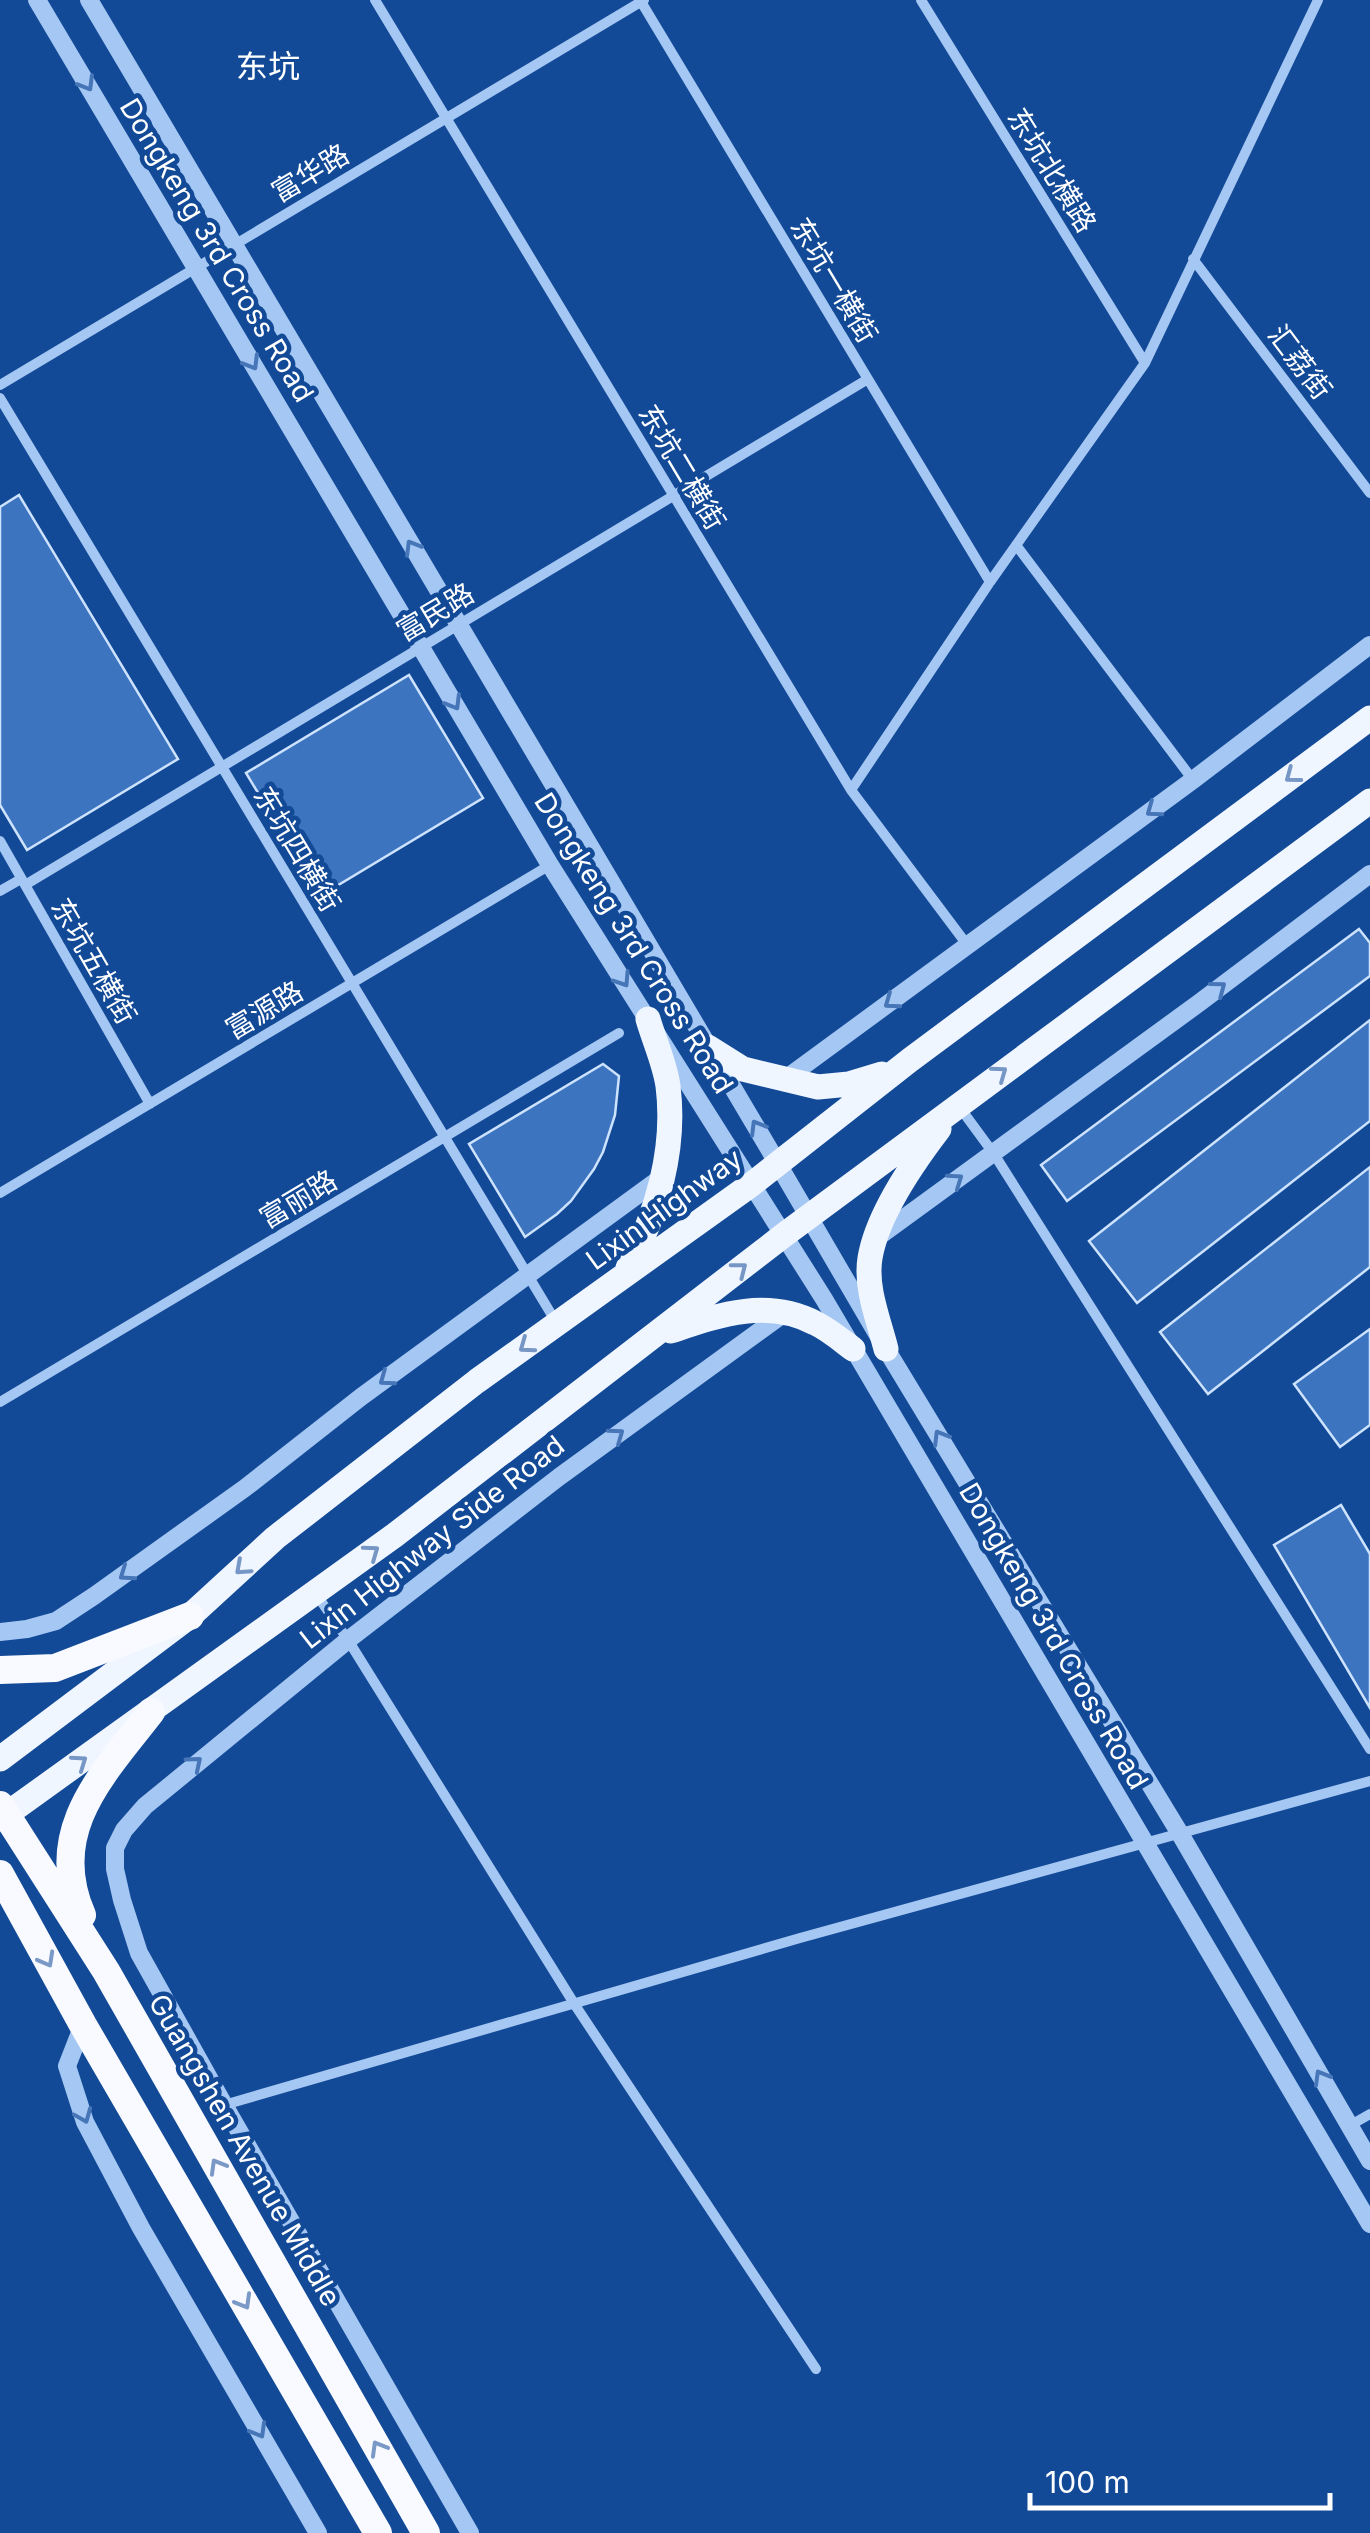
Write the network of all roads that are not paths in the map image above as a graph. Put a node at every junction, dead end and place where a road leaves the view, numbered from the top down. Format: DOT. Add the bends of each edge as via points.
graph roads {
  1 [pos="37,0"];
  2 [pos="89,0"];
  3 [pos="375,0"];
  4 [pos="921,0"];
  5 [pos="1318,0"];
  6 [pos="641,1"];
  7 [pos="446,118"];
  8 [pos="234,244"];
  9 [pos="1194,259"];
  10 [pos="196,267"];
  11 [pos="1145,363"];
  12 [pos="868,379"];
  13 [pos="0,385"];
  14 [pos="0,398"];
  15 [pos="1370,493"];
  16 [pos="674,496"];
  17 [pos="1016,545"];
  18 [pos="990,582"];
  19 [pos="458,624"];
  20 [pos="1370,645"];
  21 [pos="420,647"];
  22 [pos="1370,718"];
  23 [pos="221,767"];
  24 [pos="1194,780"];
  25 [pos="851,790"];
  26 [pos="1370,802"];
  27 [pos="0,841"];
  28 [pos="550,866"];
  29 [pos="1370,874"];
  30 [pos="23,882"];
  31 [pos="0,891"];
  32 [pos="968,946"];
  33 [pos="352,984"];
  34 [pos="648,1018"];
  35 [pos="619,1034"];
  36 [pos="708,1047"];
  37 [pos="901,1067"];
  38 [pos="784,1080"];
  39 [pos="150,1104"];
  40 [pos="958,1104"];
  41 [pos="444,1138"];
  42 [pos="994,1154"];
  43 [pos="778,1164"];
  44 [pos="662,1177"];
  45 [pos="752,1184"];
  46 [pos="0,1193"];
  47 [pos="808,1217"];
  48 [pos="784,1235"];
  49 [pos="877,1237"];
  50 [pos="626,1274"];
  51 [pos="528,1276"];
  52 [pos="786,1312"];
  53 [pos="556,1323"];
  54 [pos="652,1337"];
  55 [pos="853,1349"];
  56 [pos="886,1349"];
  57 [pos="0,1402"];
  58 [pos="315,1594"];
  59 [pos="190,1616"];
  60 [pos="0,1632"];
  61 [pos="348,1640"];
  62 [pos="0,1670"];
  63 [pos="151,1712"];
  64 [pos="1370,1748"];
  65 [pos="0,1759"];
  66 [pos="1370,1781"];
  67 [pos="2,1813"];
  68 [pos="1179,1832"];
  69 [pos="1144,1843"];
  70 [pos="0,1874"];
  71 [pos="106,1971"];
  72 [pos="575,2005"];
  73 [pos="83,2025"];
  74 [pos="224,2106"];
  75 [pos="1370,2114"];
  76 [pos="1349,2126"];
  77 [pos="1370,2162"];
  78 [pos="1370,2224"];
  79 [pos="816,2369"];
  80 [pos="318,2533"];
  81 [pos="378,2533"];
  82 [pos="426,2533"];
  83 [pos="470,2533"];
  1 -- 10 [label="street, Dongkeng 3rd Cross Road, one-way"];
  2 -- 8 [label="street, Dongkeng 3rd Cross Road"];
  3 -- 7 [label="street, 东坑二横街"];
  4 -- 11 [label="street, 东坑北横路"];
  5 -- 9 [label="street"];
  6 -- 7 [label="street, 富华路"];
  6 -- 12 [label="street, 东坑一横街"];
  7 -- 8 [label="street, 富华路"];
  7 -- 16 [label="street, 东坑二横街"];
  8 -- 10 [label="street, 富华路"];
  19 -- 8 [label="street, Dongkeng 3rd Cross Road, one-way"];
  9 -- 11 [label="street"];
  9 -- 15 [label="street, 汇荔街"];
  10 -- 13 [label="street, 富华路"];
  10 -- 21 [label="street, Dongkeng 3rd Cross Road, one-way"];
  11 -- 17 [label="street"];
  12 -- 16 [label="street, 富民路"];
  12 -- 18 [label="street, 东坑一横街"];
  14 -- 23 [label="street, 东坑四横街"];
  16 -- 19 [label="street, 富民路"];
  16 -- 25 [label="street, 东坑二横街"];
  17 -- 18 [label="street"];
  17 -- 24 [label="street"];
  18 -- 25 [label="street"];
  19 -- 21 [label="street, 富民路"];
  19 -- 36 [label="street, Dongkeng 3rd Cross Road"];
  20 -- 24 [label="street"];
  21 -- 23 [label="street, 富民路"];
  21 -- 28 [label="street, Dongkeng 3rd Cross Road, one-way"];
  22 -- 37 [label="main road, Lixin Highway, one-way"];
  23 -- 30 [label="street, 富民路"];
  23 -- 33 [label="street, 东坑四横街"];
  24 -- 32 [label="street, one-way"];
  25 -- 32 [label="street, 东坑二横街"];
  40 -- 26 [label="main road, one-way"];
  27 -- 30 [label="street, 东坑五横街"];
  28 -- 33 [label="street, 富源路"];
  28 -- 34 [label="street, Dongkeng 3rd Cross Road, one-way"];
  42 -- 29 [label="street, one-way"];
  30 -- 31 [label="street, 富民路"];
  30 -- 39 [label="street, 东坑五横街"];
  32 -- 38 [label="street, one-way"];
  33 -- 39 [label="street, 富源路"];
  33 -- 41 [label="street, 东坑四横街"];
  34 -- 44 [label="main road" via="668,1083"];
  34 -- 45 [label="street, Dongkeng 3rd Cross Road"];
  35 -- 41 [label="street, 富丽路"];
  36 -- 38 [label="main road" via="743,1070"];
  43 -- 36 [label="street, Dongkeng 3rd Cross Road, one-way"];
  37 -- 38 [label="main road" via="849,1084"];
  37 -- 43 [label="main road, Lixin Highway"];
  39 -- 46 [label="street, 富源路"];
  40 -- 42 [label="street"];
  40 -- 47 [label="main road"];
  40 -- 49 [label="main road" via="902,1182"];
  41 -- 51 [label="street, 东坑四横街"];
  41 -- 57 [label="street, 富丽路"];
  49 -- 42 [label="street, one-way"];
  42 -- 64 [label="street"];
  43 -- 45 [label="main road, Lixin Highway"];
  43 -- 47 [label="street, Dongkeng 3rd Cross Road"];
  44 -- 50 [label="main road"];
  44 -- 51 [label="street"];
  45 -- 48 [label="street, Dongkeng 3rd Cross Road"];
  45 -- 50 [label="main road, Lixin Highway"];
  47 -- 48 [label="main road"];
  47 -- 56 [label="street, Dongkeng 3rd Cross Road"];
  54 -- 48 [label="main road, one-way"];
  48 -- 55 [label="street, Dongkeng 3rd Cross Road"];
  49 -- 56 [label="main road" via="871,1290"];
  50 -- 53 [label="main road, Lixin Highway"];
  51 -- 53 [label="street, 东坑四横街"];
  51 -- 60 [label="street, one-way" via="94,1596 56,1621"];
  52 -- 54 [label="main road" via="745,1310"];
  52 -- 55 [label="main road" via="817,1323"];
  61 -- 52 [label="street, Lixin Highway Side Road, one-way"];
  53 -- 59 [label="main road, Lixin Highway, one-way" via="275,1538"];
  58 -- 54 [label="main road, one-way"];
  55 -- 69 [label="street, Dongkeng 3rd Cross Road"];
  68 -- 56 [label="street, Dongkeng 3rd Cross Road, one-way"];
  58 -- 61 [label="street"];
  58 -- 63 [label="main road"];
  59 -- 62 [label="highway" via="55,1668"];
  59 -- 65 [label="main road, Lixin Highway"];
  61 -- 72 [label="street"];
  74 -- 61 [label="street, Lixin Highway Side Road, one-way" via="139,1953 115,1848 145,1806"];
  67 -- 63 [label="main road, one-way"];
  63 -- 71 [label="highway" via="85,1802 70,1844 74,1897"];
  66 -- 68 [label="street"];
  67 -- 71 [label="highway, Guangshen Avenue Middle"];
  68 -- 69 [label="street"];
  76 -- 68 [label="street, Dongkeng 3rd Cross Road, one-way"];
  69 -- 72 [label="street"];
  69 -- 78 [label="street, Dongkeng 3rd Cross Road"];
  70 -- 73 [label="highway, one-way"];
  82 -- 71 [label="highway, Guangshen Avenue Middle, one-way"];
  72 -- 74 [label="street"];
  72 -- 79 [label="street"];
  73 -- 80 [label="street, one-way" via="66,2066 85,2122"];
  73 -- 81 [label="highway, one-way"];
  74 -- 83 [label="street"];
  75 -- 76 [label="street"];
  76 -- 77 [label="street, Dongkeng 3rd Cross Road"];
}
